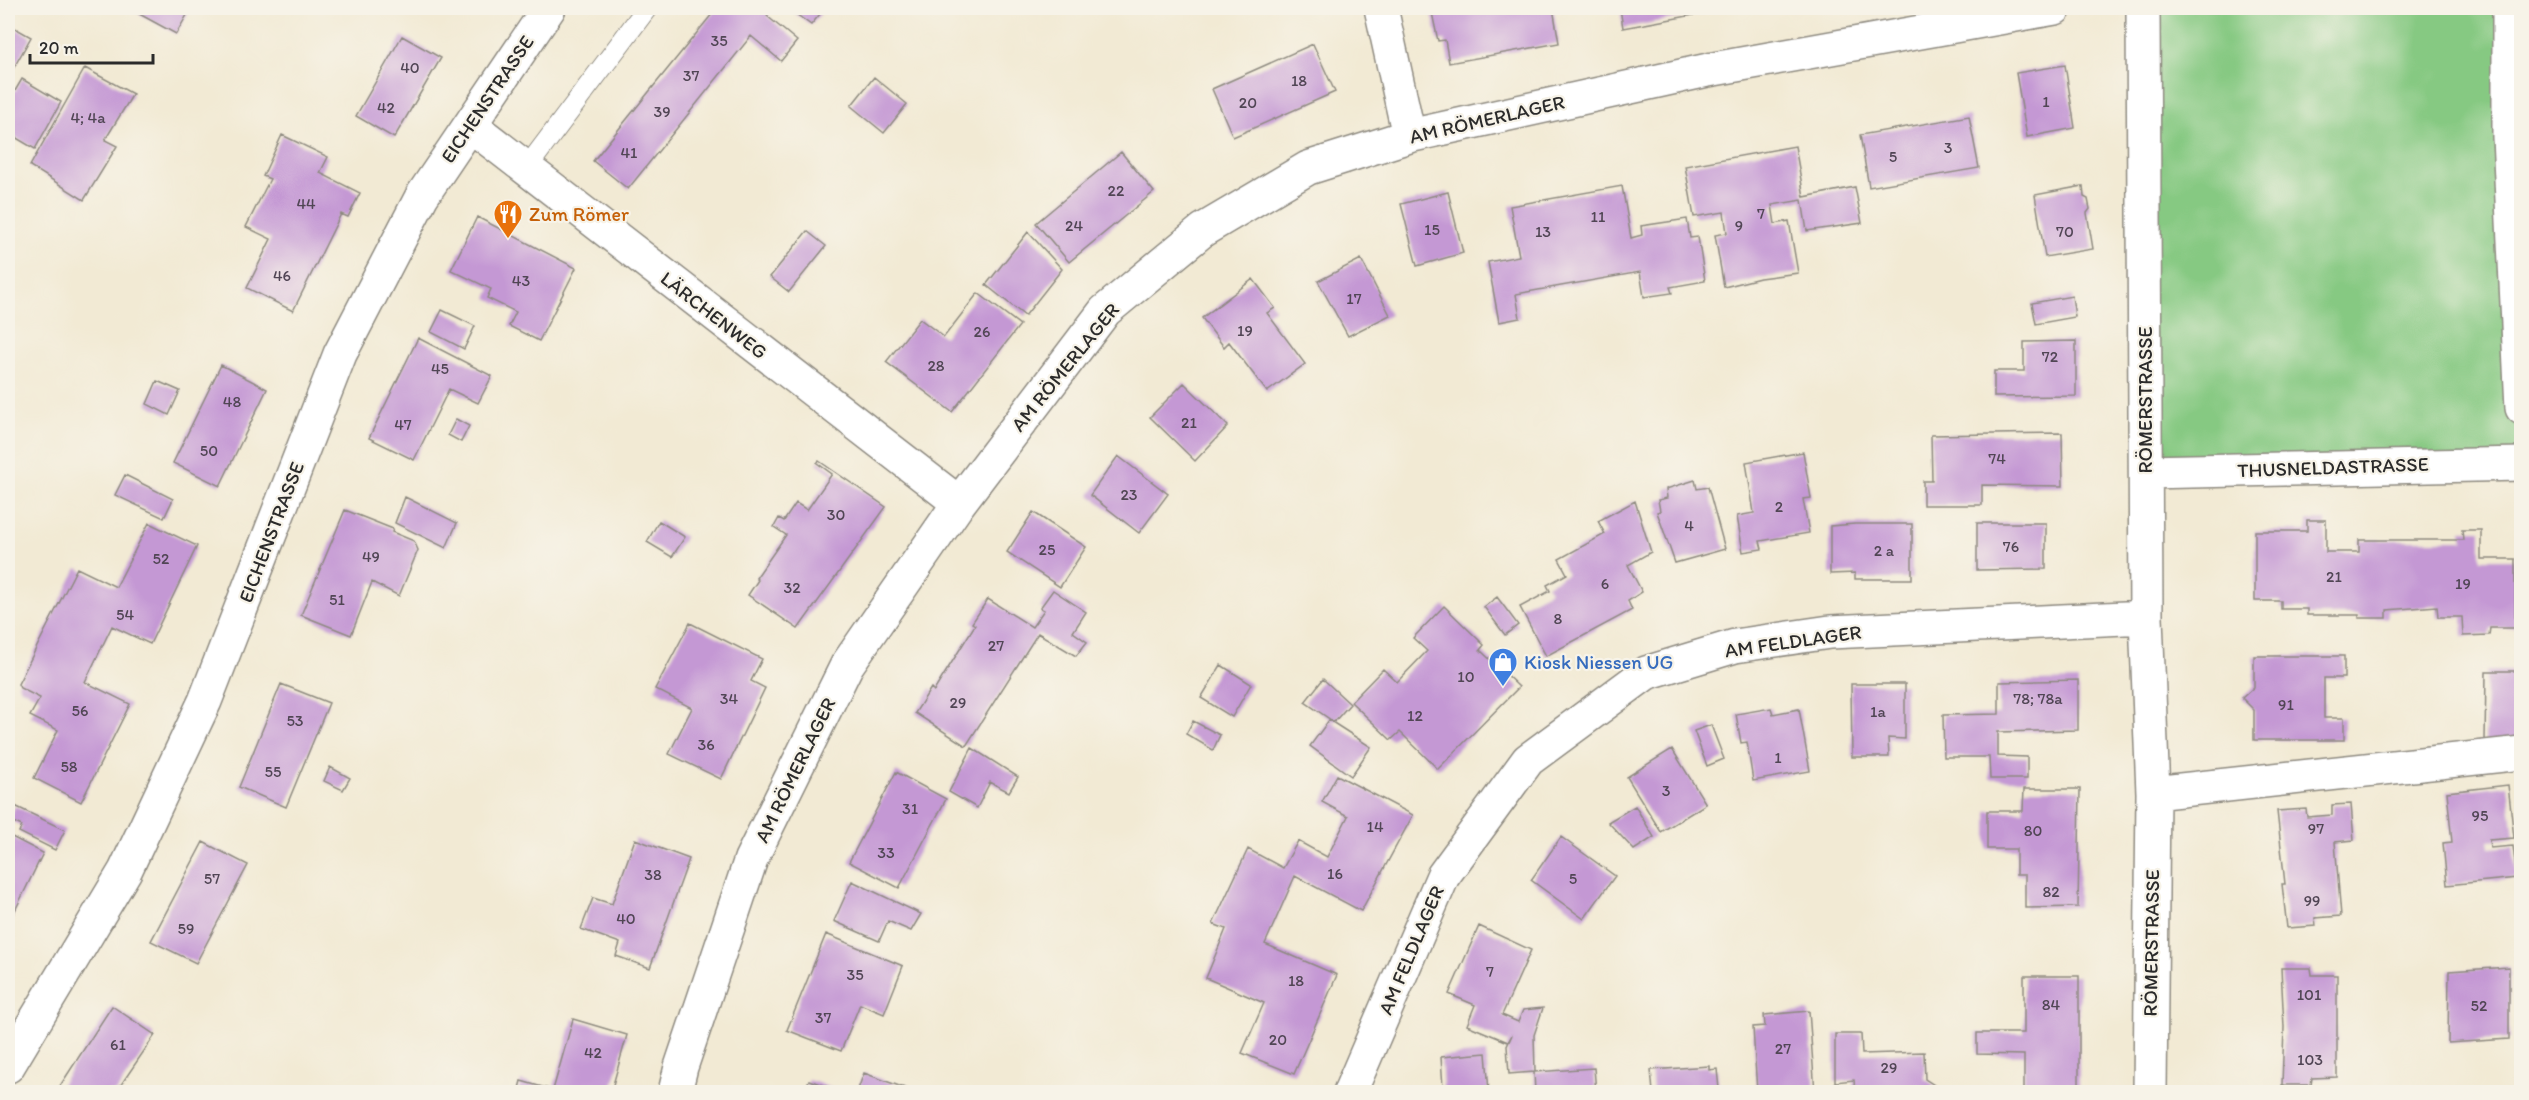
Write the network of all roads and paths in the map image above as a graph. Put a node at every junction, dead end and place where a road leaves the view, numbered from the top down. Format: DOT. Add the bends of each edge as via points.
graph roads {
  1 [pos="549,8"];
  2 [pos="647,8"];
  3 [pos="1381,8"];
  4 [pos="2055,8"];
  5 [pos="2143,8"];
  6 [pos="2509,8"];
  7 [pos="470,125"];
  8 [pos="1409,136"];
  9 [pos="525,170"];
  10 [pos="2522,408"];
  11 [pos="2522,464"];
  12 [pos="2145,472"];
  13 [pos="959,503"];
  14 [pos="2146,617"];
  15 [pos="2522,753"];
  16 [pos="2153,793"];
  17 [pos="8,1066"];
  18 [pos="675,1092"];
  19 [pos="1350,1092"];
  20 [pos="2150,1092"];
  1 -- 7 [label="street, EICHENSTRASSE"];
  2 -- 9 [label="lane"];
  3 -- 8 [label="street"];
  4 -- 8 [label="street, AM RÖMERLAGER" via="1708,70"];
  5 -- 12 [label="street, RÖMERSTRASSE"];
  6 -- 10 [label="street" via="2509,137"];
  7 -- 9 [label="street, LÄRCHENWEG"];
  7 -- 17 [label="street, EICHENSTRASSE" via="422,196 340,354 205,701 125,871"];
  8 -- 13 [label="street, AM RÖMERLAGER" via="1308,168 1203,230 1105,310"];
  9 -- 13 [label="street, LÄRCHENWEG"];
  11 -- 12 [label="street, THUSNELDASTRASSE"];
  12 -- 14 [label="street, RÖMERSTRASSE"];
  13 -- 18 [label="street, AM RÖMERLAGER" via="847,665 751,859"];
  14 -- 16 [label="street, RÖMERSTRASSE"];
  14 -- 19 [label="street, AM FELDLAGER" via="1830,632 1735,646 1646,673 1528,760 1443,876"];
  15 -- 16 [label="street"];
  16 -- 20 [label="street, RÖMERSTRASSE"];
}
